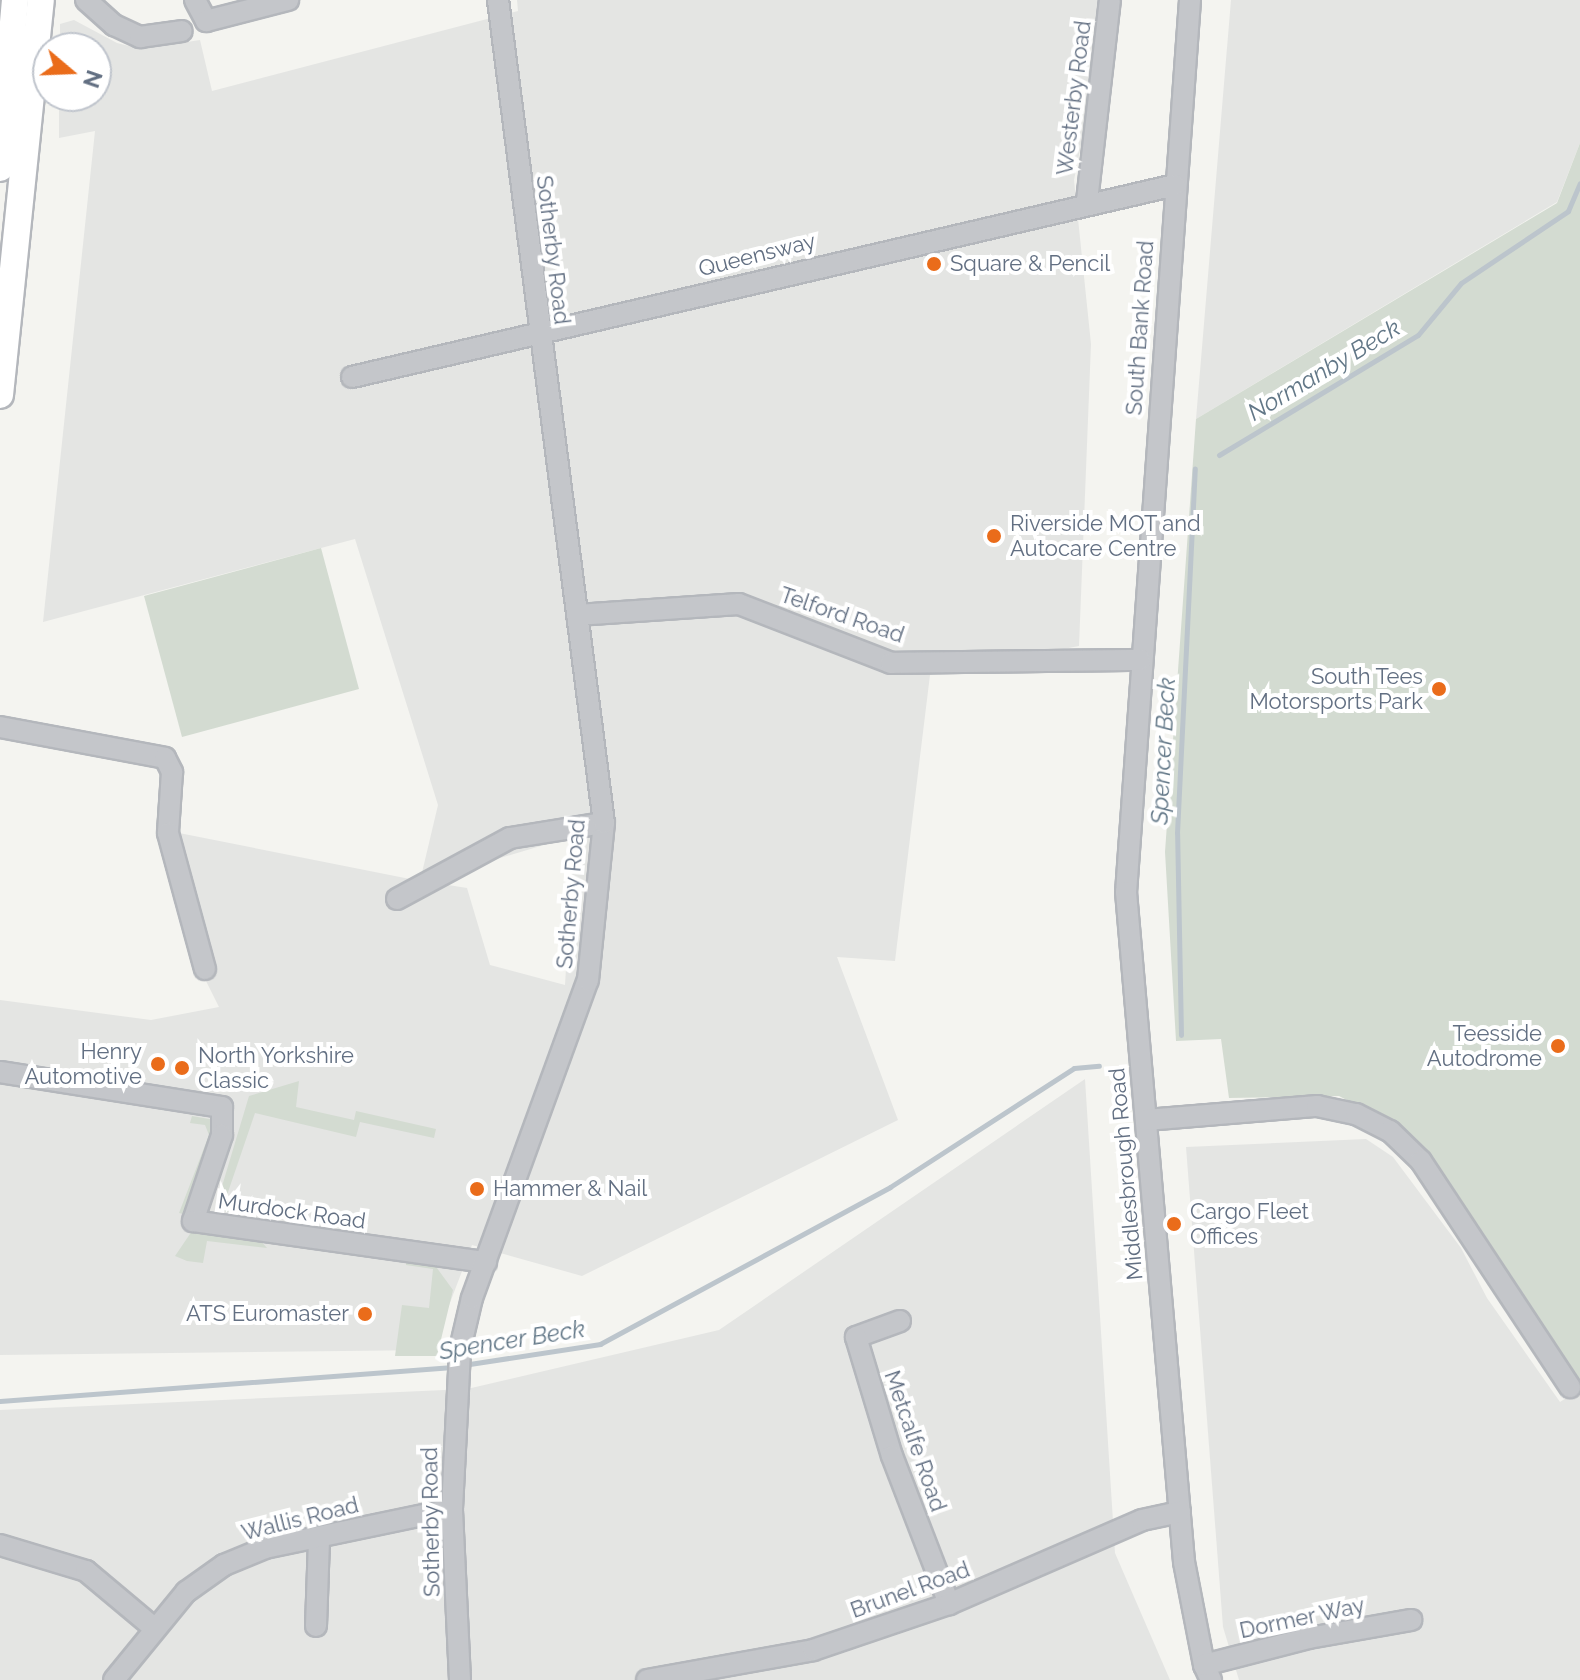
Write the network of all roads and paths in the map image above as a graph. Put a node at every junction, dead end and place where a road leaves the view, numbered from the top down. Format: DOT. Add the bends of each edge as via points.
graph roads {
  1 [pos="15,0"];
  2 [pos="41,0"];
  3 [pos="195,0"];
  4 [pos="288,0"];
  5 [pos="498,0"];
  6 [pos="1110,0"];
  7 [pos="1190,0"];
  8 [pos="83,2"];
  9 [pos="182,31"];
  10 [pos="0,168"];
  11 [pos="1175,185"];
  12 [pos="1087,201"];
  13 [pos="539,332"];
  14 [pos="352,377"];
  15 [pos="0,395"];
  16 [pos="577,615"];
  17 [pos="1140,660"];
  18 [pos="0,727"];
  19 [pos="604,823"];
  20 [pos="397,899"];
  21 [pos="205,969"];
  22 [pos="0,1072"];
  23 [pos="1146,1120"];
  24 [pos="486,1262"];
  25 [pos="900,1321"];
  26 [pos="1570,1387"];
  27 [pos="452,1509"];
  28 [pos="1180,1512"];
  29 [pos="319,1538"];
  30 [pos="0,1545"];
  31 [pos="949,1604"];
  32 [pos="1411,1620"];
  33 [pos="316,1626"];
  34 [pos="153,1627"];
  35 [pos="1208,1672"];
  36 [pos="114,1680"];
  37 [pos="460,1680"];
  38 [pos="647,1680"];
  39 [pos="657,1680"];
  1 -- 10 [label="main road"];
  2 -- 15 [label="main road"];
  3 -- 4 [label="street" via="206,21"];
  5 -- 13 [label="street, Sotherby Road"];
  6 -- 12 [label="street, Westerby Road"];
  7 -- 11 [label="street, South Bank Road"];
  8 -- 9 [label="street" via="140,37"];
  11 -- 12 [label="street, Queensway"];
  11 -- 17 [label="street, South Bank Road"];
  12 -- 13 [label="street, Queensway"];
  13 -- 14 [label="street, Queensway"];
  13 -- 16 [label="street, Sotherby Road"];
  16 -- 17 [label="street, Telford Road" via="739,604 891,663"];
  16 -- 19 [label="street, Sotherby Road"];
  17 -- 23 [label="street, Middlesbrough Road" via="1126,892"];
  18 -- 21 [label="street" via="165,758 172,772 168,833"];
  19 -- 20 [label="street" via="510,838"];
  19 -- 24 [label="street, Sotherby Road" via="588,980"];
  22 -- 24 [label="street, Murdock Road" via="222,1107 222,1135 193,1221"];
  23 -- 26 [label="street" via="1317,1106 1356,1114 1390,1131 1421,1161"];
  23 -- 28 [label="street, Middlesbrough Road"];
  24 -- 27 [label="street, Sotherby Road" via="460,1349"];
  25 -- 31 [label="street, Metcalfe Road" via="856,1337 892,1456"];
  27 -- 29 [label="street, Wallis Road"];
  27 -- 37 [label="street, Sotherby Road"];
  28 -- 31 [label="street, Brunel Road" via="1142,1520"];
  28 -- 35 [label="street, Middlesbrough Road"];
  29 -- 33 [label="street"];
  29 -- 34 [label="street, Wallis Road" via="265,1548 224,1565 186,1592"];
  30 -- 34 [label="street" via="86,1571"];
  31 -- 39 [label="street, Brunel Road" via="813,1650"];
  32 -- 35 [label="street, Dormer Way" via="1309,1638"];
  34 -- 36 [label="street, Wallis Road"];
  38 -- 39 [label="street, Brunel Road"];
}
